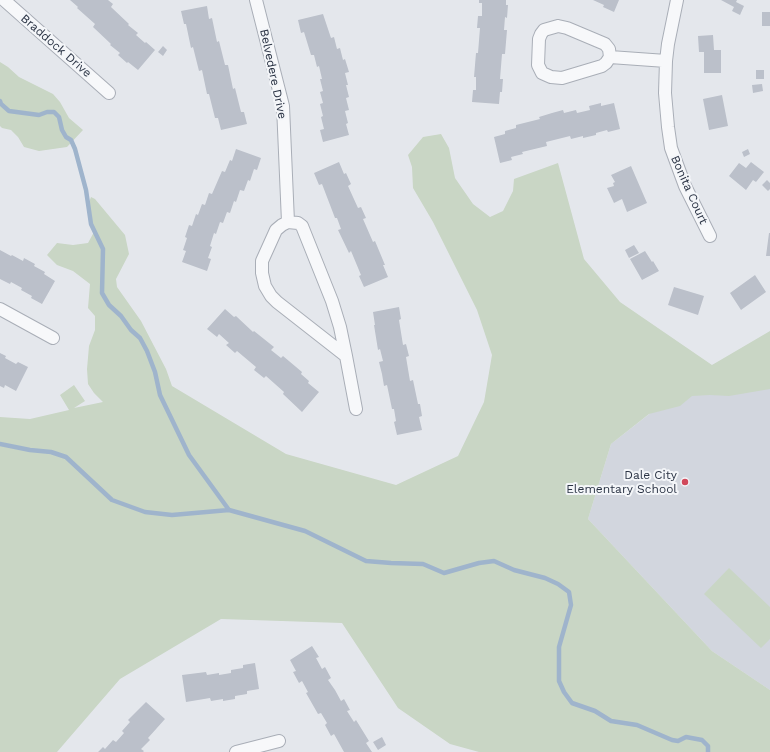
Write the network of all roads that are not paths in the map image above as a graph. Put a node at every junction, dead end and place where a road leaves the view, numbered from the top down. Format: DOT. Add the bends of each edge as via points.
graph roads {
  1 [pos="4,0"];
  2 [pos="256,0"];
  3 [pos="677,0"];
  4 [pos="610,57"];
  5 [pos="666,61"];
  6 [pos="109,93"];
  7 [pos="288,222"];
  8 [pos="710,236"];
  9 [pos="0,309"];
  10 [pos="53,338"];
  11 [pos="346,356"];
  12 [pos="356,409"];
  13 [pos="279,741"];
  14 [pos="236,752"];
  1 -- 6 [label="street, Braddock Drive"];
  2 -- 7 [label="street, Belvedere Drive" via="283,106"];
  3 -- 5 [label="street, Bonita Court"];
  4 -- 4 [label="street" via="605,44 562,26 544,30 539,39 540,70 556,78 602,66"];
  4 -- 5 [label="street"];
  5 -- 8 [label="street, Bonita Court" via="665,93 671,148 685,186"];
  7 -- 11 [label="street" via="302,226 332,301"];
  7 -- 11 [label="street" via="276,230 262,261 265,286 277,302"];
  9 -- 10 [label="street"];
  11 -- 12 [label="street"];
  13 -- 14 [label="street"];
}
